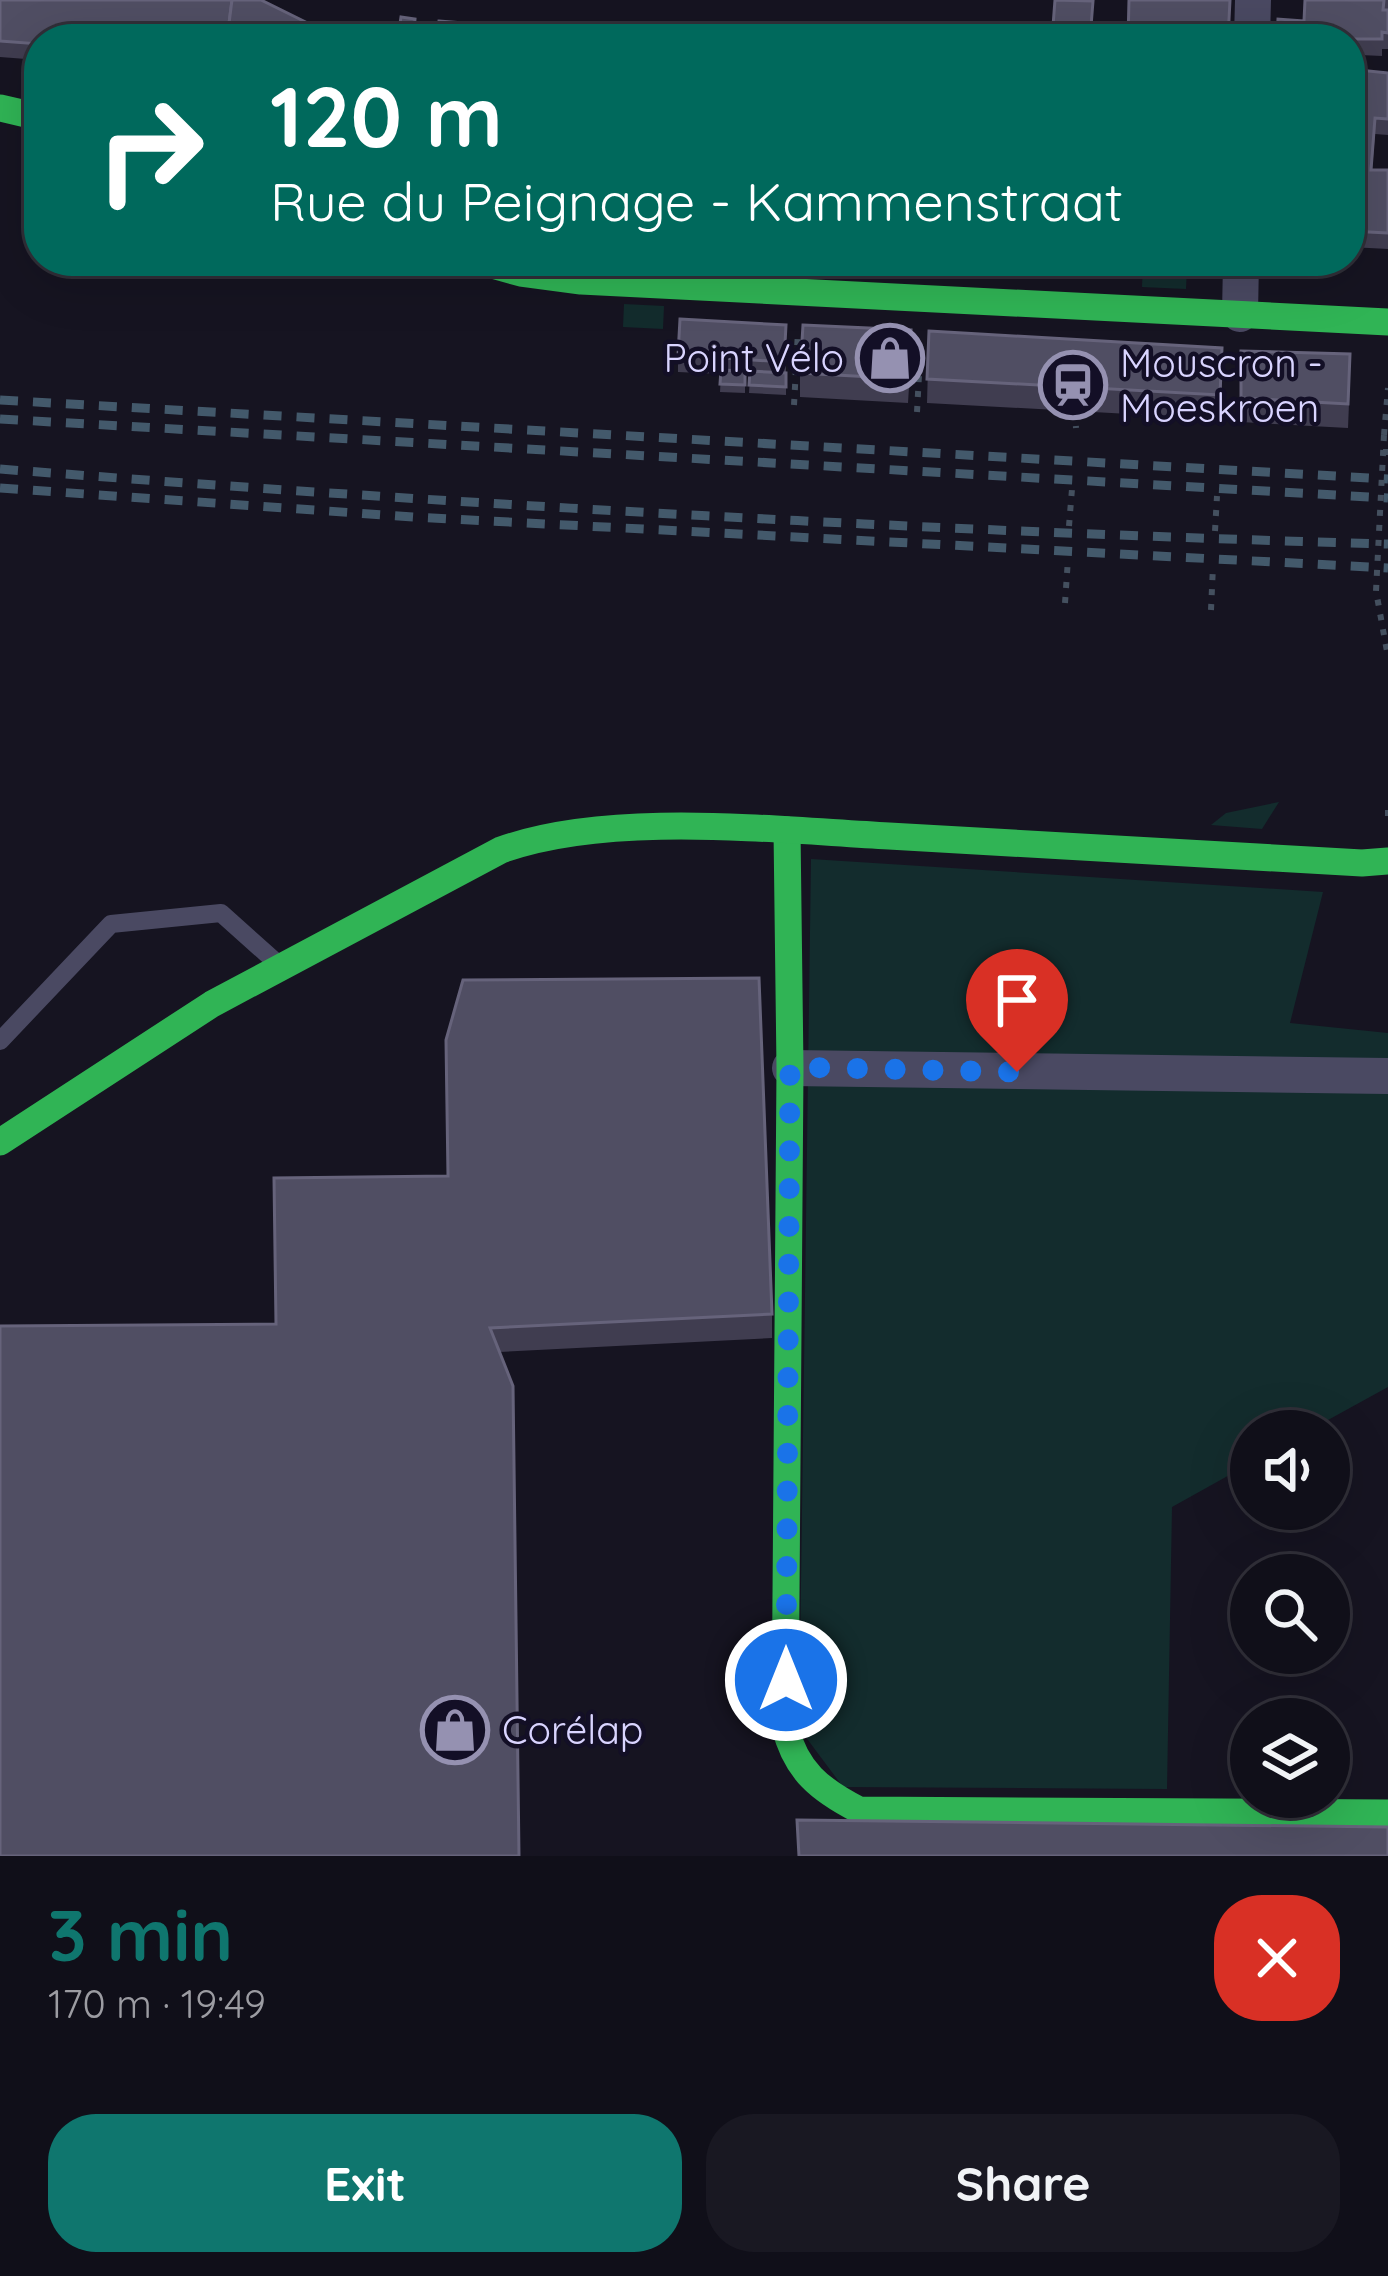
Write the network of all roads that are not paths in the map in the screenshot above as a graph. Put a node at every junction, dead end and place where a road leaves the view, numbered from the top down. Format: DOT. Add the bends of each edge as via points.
graph roads {
  1 [pos="554,276"];
  2 [pos="1241,276"];
  3 [pos="1240,314"];
  4 [pos="1388,322"];
  5 [pos="787,830"];
  6 [pos="1388,861"];
  7 [pos="282,968"];
  8 [pos="0,1041"];
  9 [pos="790,1067"];
  10 [pos="1388,1076"];
  11 [pos="0,1142"];
  12 [pos="1388,1813"];
  1 -- 3 [label="street"];
  2 -- 3 [label="street"];
  3 -- 4 [label="street"];
  5 -- 6 [label="street"];
  5 -- 7 [label="street" via="679,827 535,838"];
  5 -- 9 [label="street"];
  7 -- 8 [label="lane" via="221,913 111,924"];
  7 -- 11 [label="street" via="212,1004"];
  9 -- 10 [label="street"];
  9 -- 12 [label="street" via="785,1727 807,1779 859,1810"];
}
